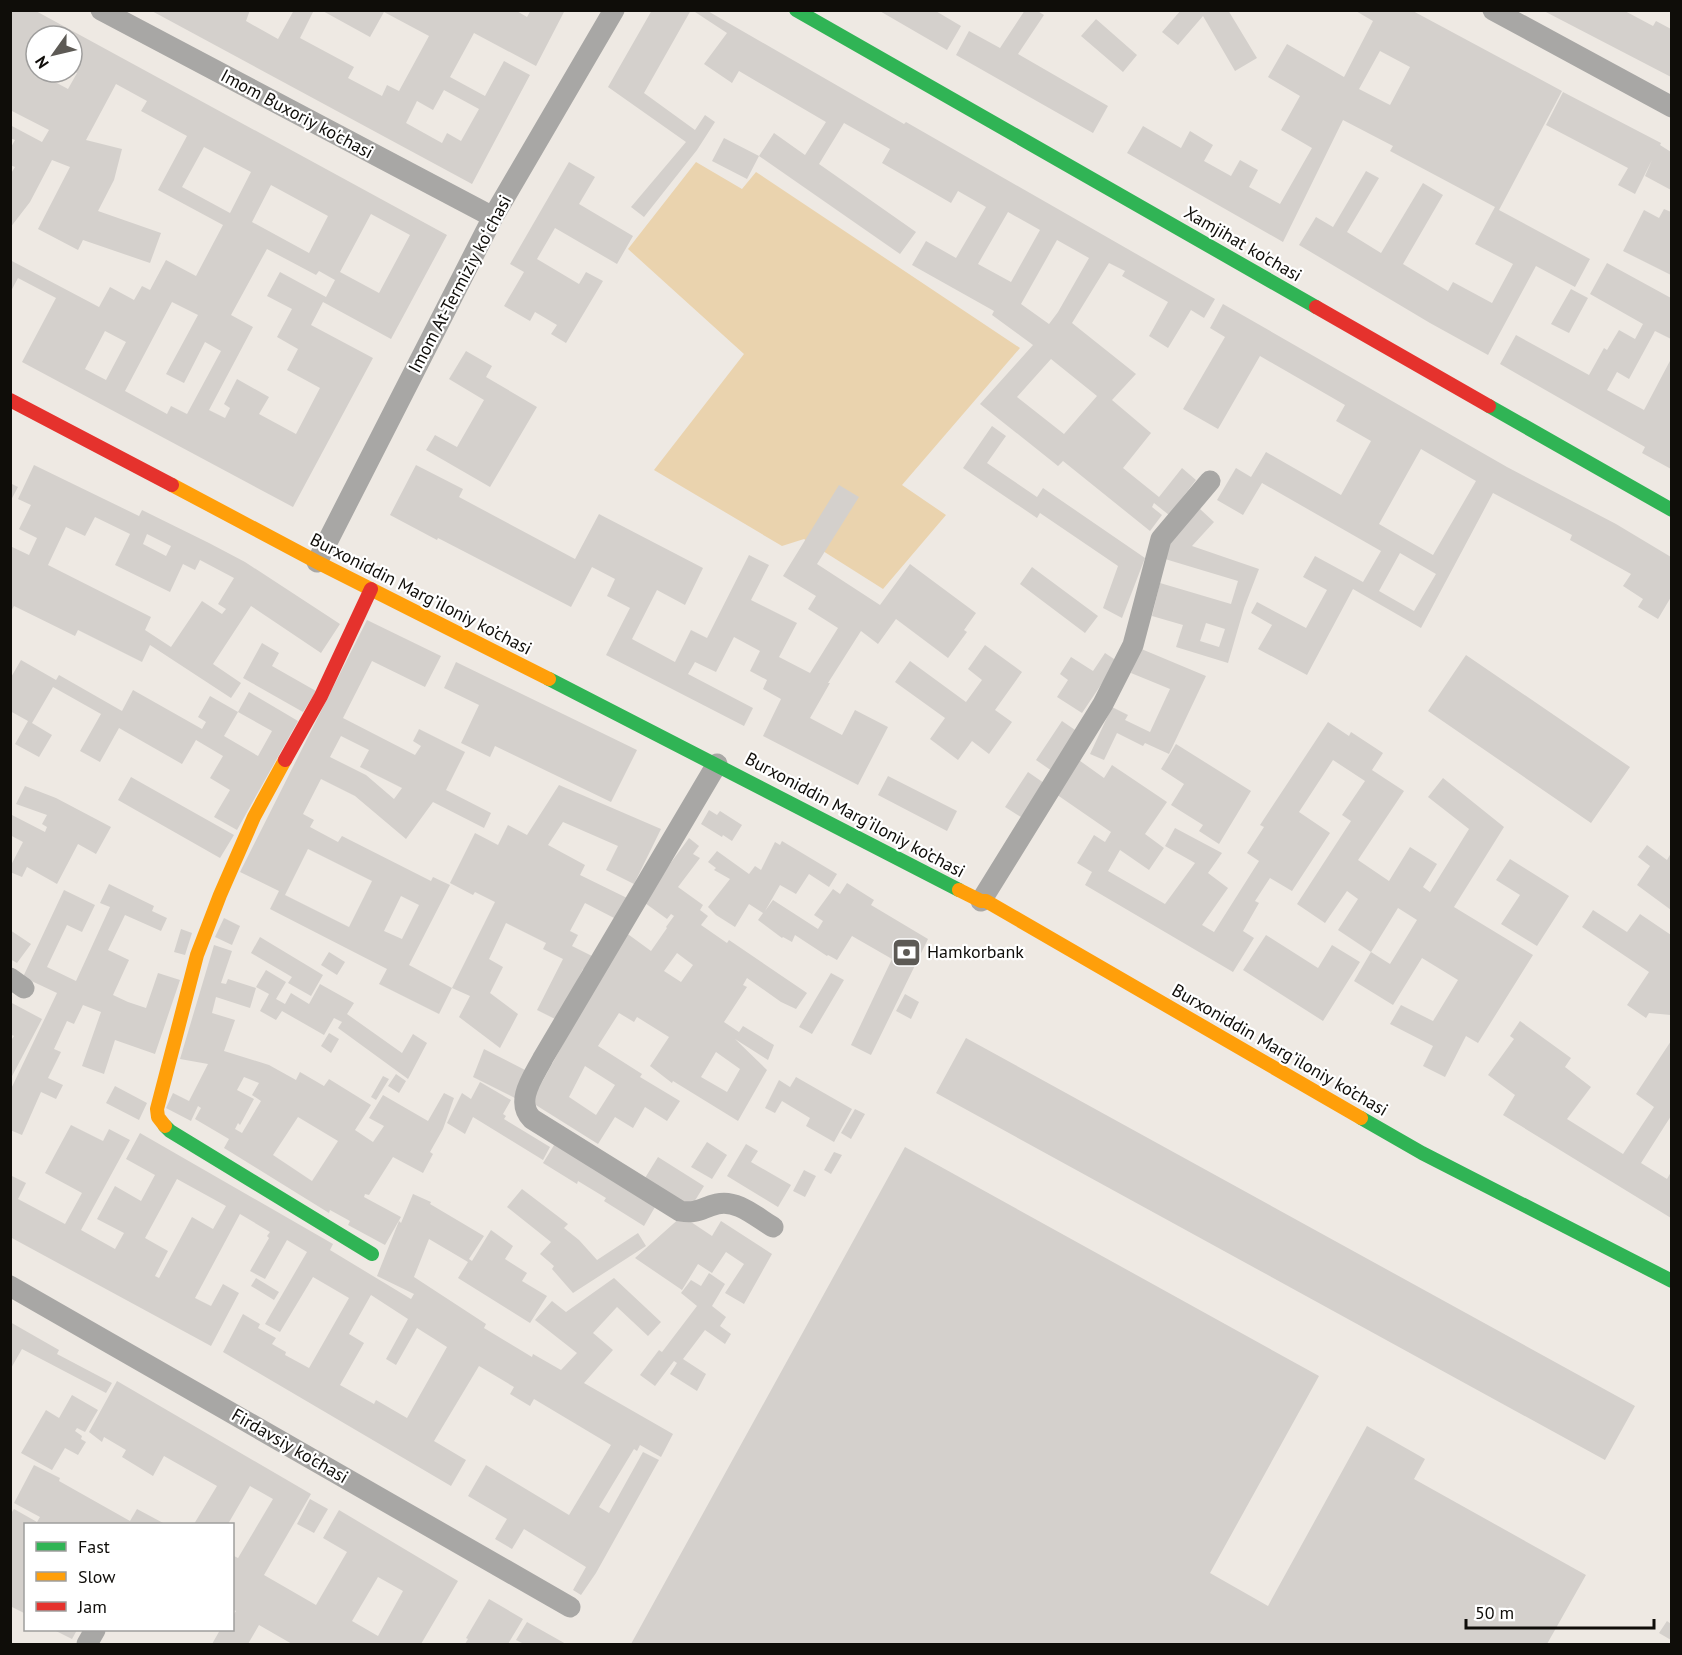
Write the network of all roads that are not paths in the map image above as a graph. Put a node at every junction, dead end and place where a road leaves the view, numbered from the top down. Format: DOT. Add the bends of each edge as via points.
graph roads {
  1 [pos="101,10"];
  2 [pos="614,10"];
  3 [pos="796,10"];
  4 [pos="1493,10"];
  5 [pos="1671,107"];
  6 [pos="494,217"];
  7 [pos="10,400"];
  8 [pos="1210,481"];
  9 [pos="1671,510"];
  10 [pos="317,562"];
  11 [pos="371,589"];
  12 [pos="717,764"];
  13 [pos="981,902"];
  14 [pos="773,1227"];
  15 [pos="372,1254"];
  16 [pos="1671,1281"];
  17 [pos="10,1286"];
  18 [pos="570,1607"];
  1 -- 6 [label="street, Imom Buxoriy ko'chasi"];
  2 -- 6 [label="street, Imom At-Termiziy koʻchasi"];
  3 -- 9 [label="main road, Xamjihat ko'chasi"];
  4 -- 5 [label="street"];
  6 -- 10 [label="street, Imom At-Termiziy koʻchasi"];
  7 -- 10 [label="main road, Burxoniddin Marg’iloniy ko’chasi"];
  8 -- 13 [label="street" via="1161,539 1133,645 1102,704"];
  10 -- 11 [label="main road, Burxoniddin Marg’iloniy ko’chasi"];
  11 -- 12 [label="main road, Burxoniddin Marg’iloniy ko’chasi"];
  11 -- 15 [label="main road" via="321,696 254,817 220,895 197,955 157,1109 158,1117 170,1131"];
  12 -- 13 [label="main road, Burxoniddin Marg’iloniy ko’chasi"];
  12 -- 14 [label="street" via="543,1058 527,1090 524,1106 532,1119 680,1211 692,1213 731,1203"];
  13 -- 16 [label="main road, Burxoniddin Marg’iloniy ko’chasi" via="1422,1153"];
  17 -- 18 [label="street, Firdavsiy ko'chasi"];
}
